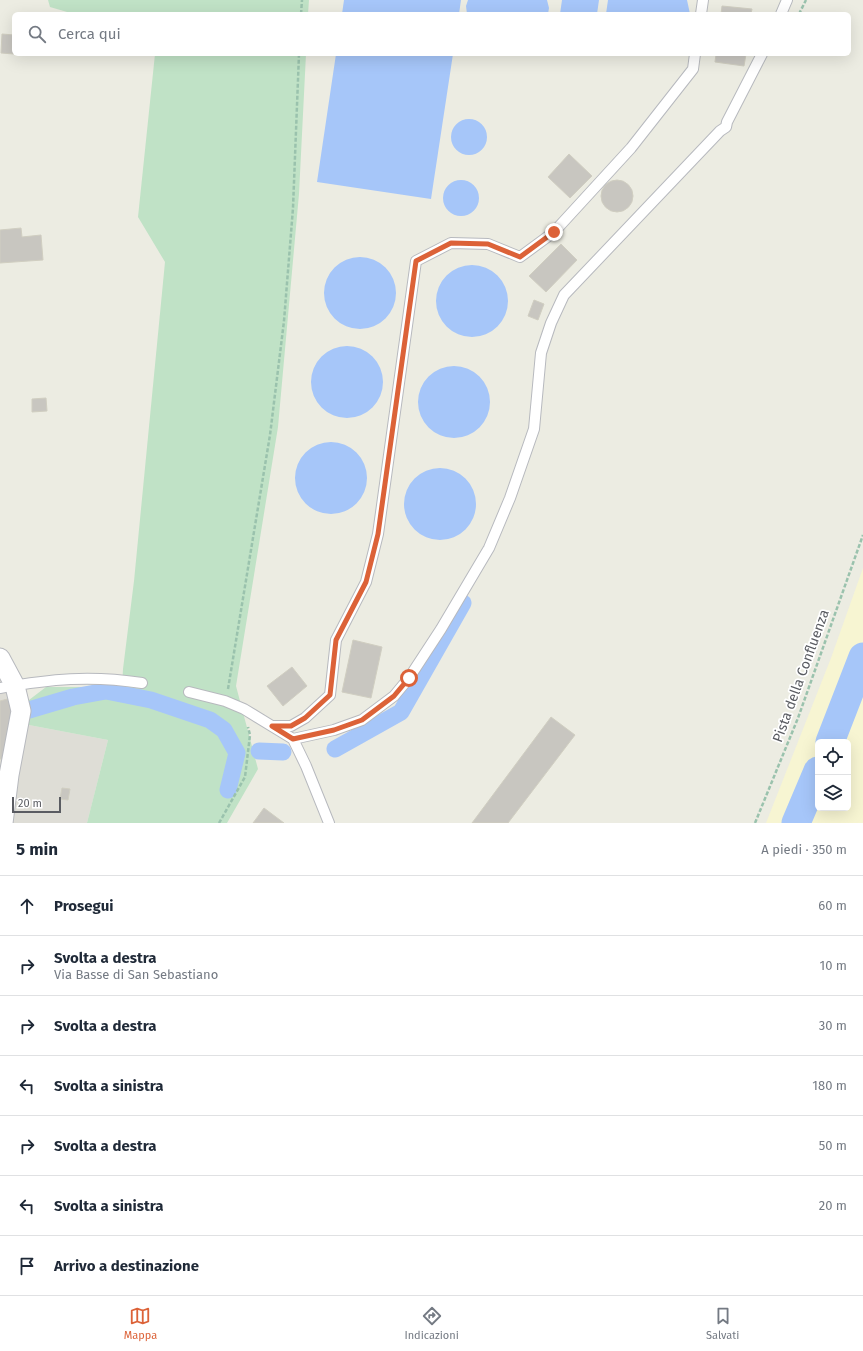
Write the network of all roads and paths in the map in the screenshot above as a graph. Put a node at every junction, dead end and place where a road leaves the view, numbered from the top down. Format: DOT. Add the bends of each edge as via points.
graph roads {
  1 [pos="302,0"];
  2 [pos="703,0"];
  3 [pos="787,0"];
  4 [pos="806,0"];
  5 [pos="301,12"];
  6 [pos="701,12"];
  7 [pos="782,12"];
  8 [pos="800,12"];
  9 [pos="300,56"];
  10 [pos="695,56"];
  11 [pos="761,56"];
  12 [pos="863,535"];
  13 [pos="0,658"];
  14 [pos="142,683"];
  15 [pos="8,687"];
  16 [pos="189,692"];
  17 [pos="225,701"];
  18 [pos="244,709"];
  19 [pos="272,726"];
  20 [pos="293,739"];
  21 [pos="4,777"];
  22 [pos="3,823"];
  23 [pos="219,823"];
  24 [pos="329,823"];
  25 [pos="755,823"];
  1 -- 5 [label="path"];
  2 -- 6 [label="lane"];
  3 -- 7 [label="lane"];
  4 -- 8 [label="path"];
  9 -- 17 [label="path" via="293,208 284,321 269,443 231,680"];
  10 -- 19 [label="lane" via="693,69 631,148 554,232 520,257 488,244 451,243 416,261 378,534 366,582 336,640 330,695 305,718 291,726"];
  11 -- 20 [label="lane" via="726,127 720,130 564,295 541,353 534,429 510,498 489,548 409,678 394,696 362,720 334,730"];
  12 -- 25 [label="path, Pista della Confluenza" via="798,718"];
  13 -- 15 [label="street"];
  14 -- 15 [label="lane" via="82,678"];
  15 -- 21 [label="street" via="21,711"];
  16 -- 17 [label="lane"];
  17 -- 18 [label="lane"];
  18 -- 19 [label="lane"];
  18 -- 23 [label="path" via="250,735 245,777"];
  19 -- 20 [label="lane"];
  20 -- 24 [label="lane"];
  21 -- 22 [label="street"];
}
